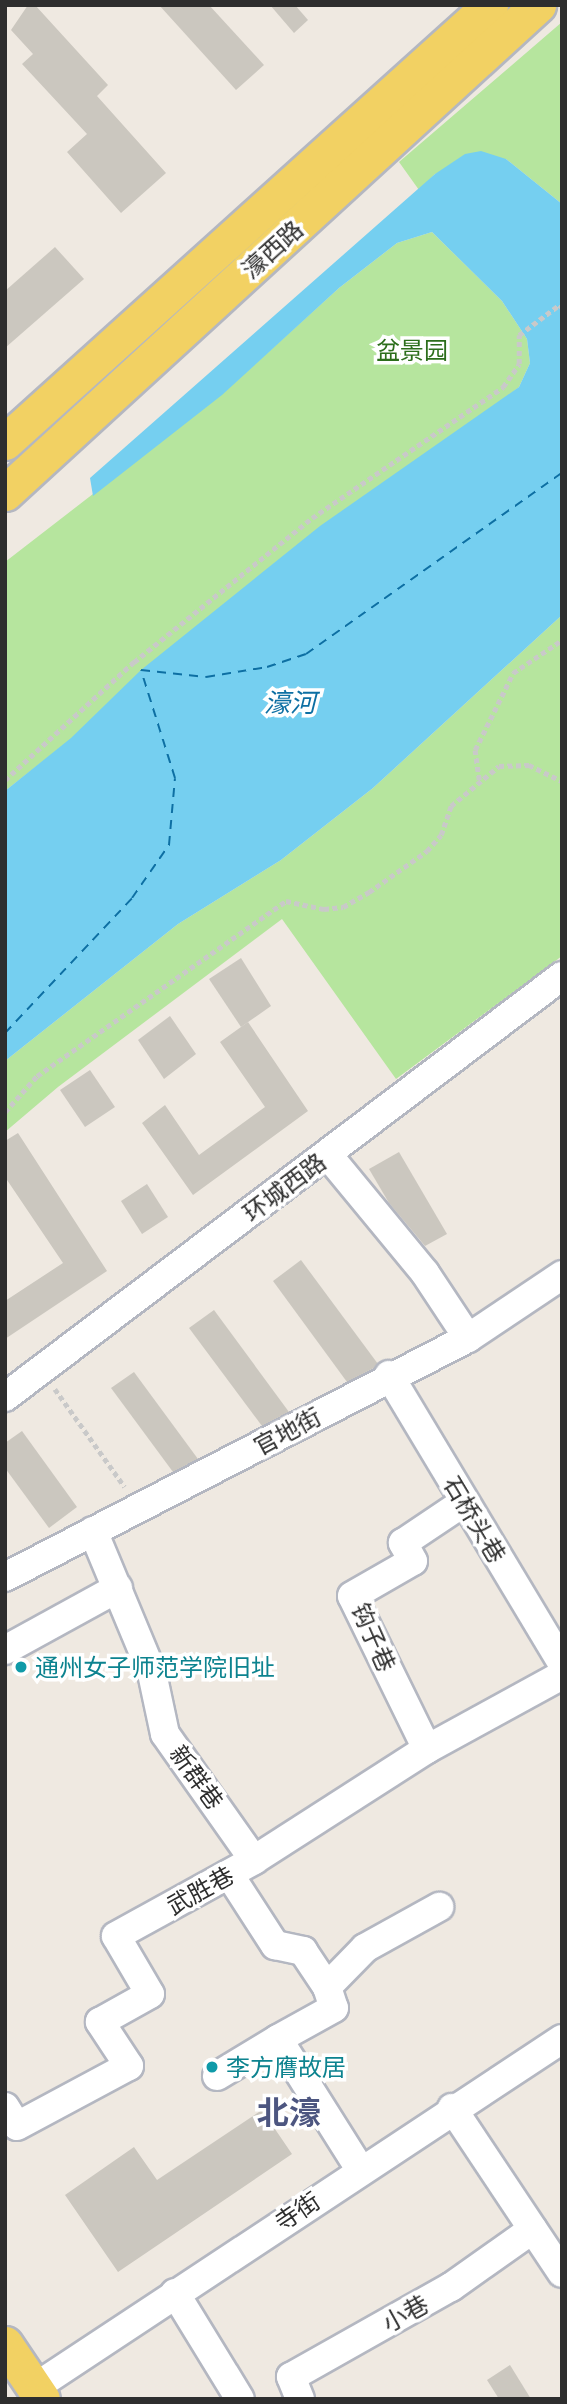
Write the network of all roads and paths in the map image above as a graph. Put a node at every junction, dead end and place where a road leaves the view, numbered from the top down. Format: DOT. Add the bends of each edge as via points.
graph roads {
  1 [pos="490,5"];
  2 [pos="538,5"];
  3 [pos="562,307"];
  4 [pos="5,442"];
  5 [pos="5,494"];
  6 [pos="562,640"];
  7 [pos="5,780"];
  8 [pos="479,780"];
  9 [pos="562,781"];
  10 [pos="562,976"];
  11 [pos="5,1112"];
  12 [pos="327,1154"];
  13 [pos="562,1275"];
  14 [pos="468,1338"];
  15 [pos="42,1370"];
  16 [pos="390,1375"];
  17 [pos="5,1397"];
  18 [pos="464,1502"];
  19 [pos="140,1508"];
  20 [pos="93,1531"];
  21 [pos="5,1577"];
  22 [pos="118,1588"];
  23 [pos="5,1650"];
  24 [pos="562,1663"];
  25 [pos="562,1675"];
  26 [pos="427,1749"];
  27 [pos="254,1860"];
  28 [pos="229,1874"];
  29 [pos="439,1907"];
  30 [pos="327,1987"];
  31 [pos="278,2039"];
  32 [pos="562,2039"];
  33 [pos="216,2076"];
  34 [pos="5,2107"];
  35 [pos="452,2108"];
  36 [pos="360,2169"];
  37 [pos="533,2229"];
  38 [pos="562,2273"];
  39 [pos="175,2293"];
  40 [pos="5,2344"];
  41 [pos="38,2393"];
  42 [pos="240,2399"];
  43 [pos="300,2399"];
  1 -- 4 [label="main road, 濠西路"];
  2 -- 5 [label="main road, 濠西路"];
  3 -- 7 [label="path" via="559,304 519,335 519,365 503,387 312,518 134,663"];
  6 -- 8 [label="path" via="513,673 475,750"];
  8 -- 9 [label="path" via="499,766 530,765"];
  8 -- 11 [label="path" via="451,806 441,835 427,850 369,892 342,907 324,909 286,901 37,1076"];
  10 -- 12 [label="street, 环城西路"];
  12 -- 14 [label="street" via="425,1273"];
  12 -- 15 [label="street, 环城西路"];
  13 -- 14 [label="street, 官地街"];
  14 -- 16 [label="street, 官地街"];
  15 -- 17 [label="street, 环城西路"];
  15 -- 19 [label="path"];
  16 -- 18 [label="street, 石桥头巷"];
  16 -- 19 [label="street, 官地街"];
  18 -- 24 [label="street, 石桥头巷"];
  18 -- 26 [label="street, 钩子巷" via="403,1543 413,1561 352,1596"];
  19 -- 20 [label="street, 官地街"];
  20 -- 21 [label="street, 官地街"];
  20 -- 22 [label="street, 新群巷"];
  22 -- 23 [label="street"];
  22 -- 27 [label="street, 新群巷" via="152,1673 165,1734"];
  25 -- 26 [label="street, 武胜巷"];
  26 -- 27 [label="street, 武胜巷"];
  27 -- 28 [label="street, 武胜巷"];
  28 -- 30 [label="street" via="275,1945 303,1951"];
  28 -- 34 [label="street, 武胜巷" via="116,1936 150,1994 100,2022 129,2066 17,2126"];
  29 -- 30 [label="street" via="375,1941"];
  30 -- 31 [label="street" via="334,2008"];
  31 -- 33 [label="street"];
  31 -- 36 [label="street"];
  32 -- 35 [label="street, 寺街"];
  35 -- 36 [label="street, 寺街"];
  35 -- 37 [label="street"];
  36 -- 39 [label="street, 寺街"];
  37 -- 38 [label="street"];
  37 -- 43 [label="street, 小巷" via="451,2287 291,2377"];
  39 -- 41 [label="street, 寺街"];
  39 -- 42 [label="street"];
  40 -- 41 [label="main road"];
}
